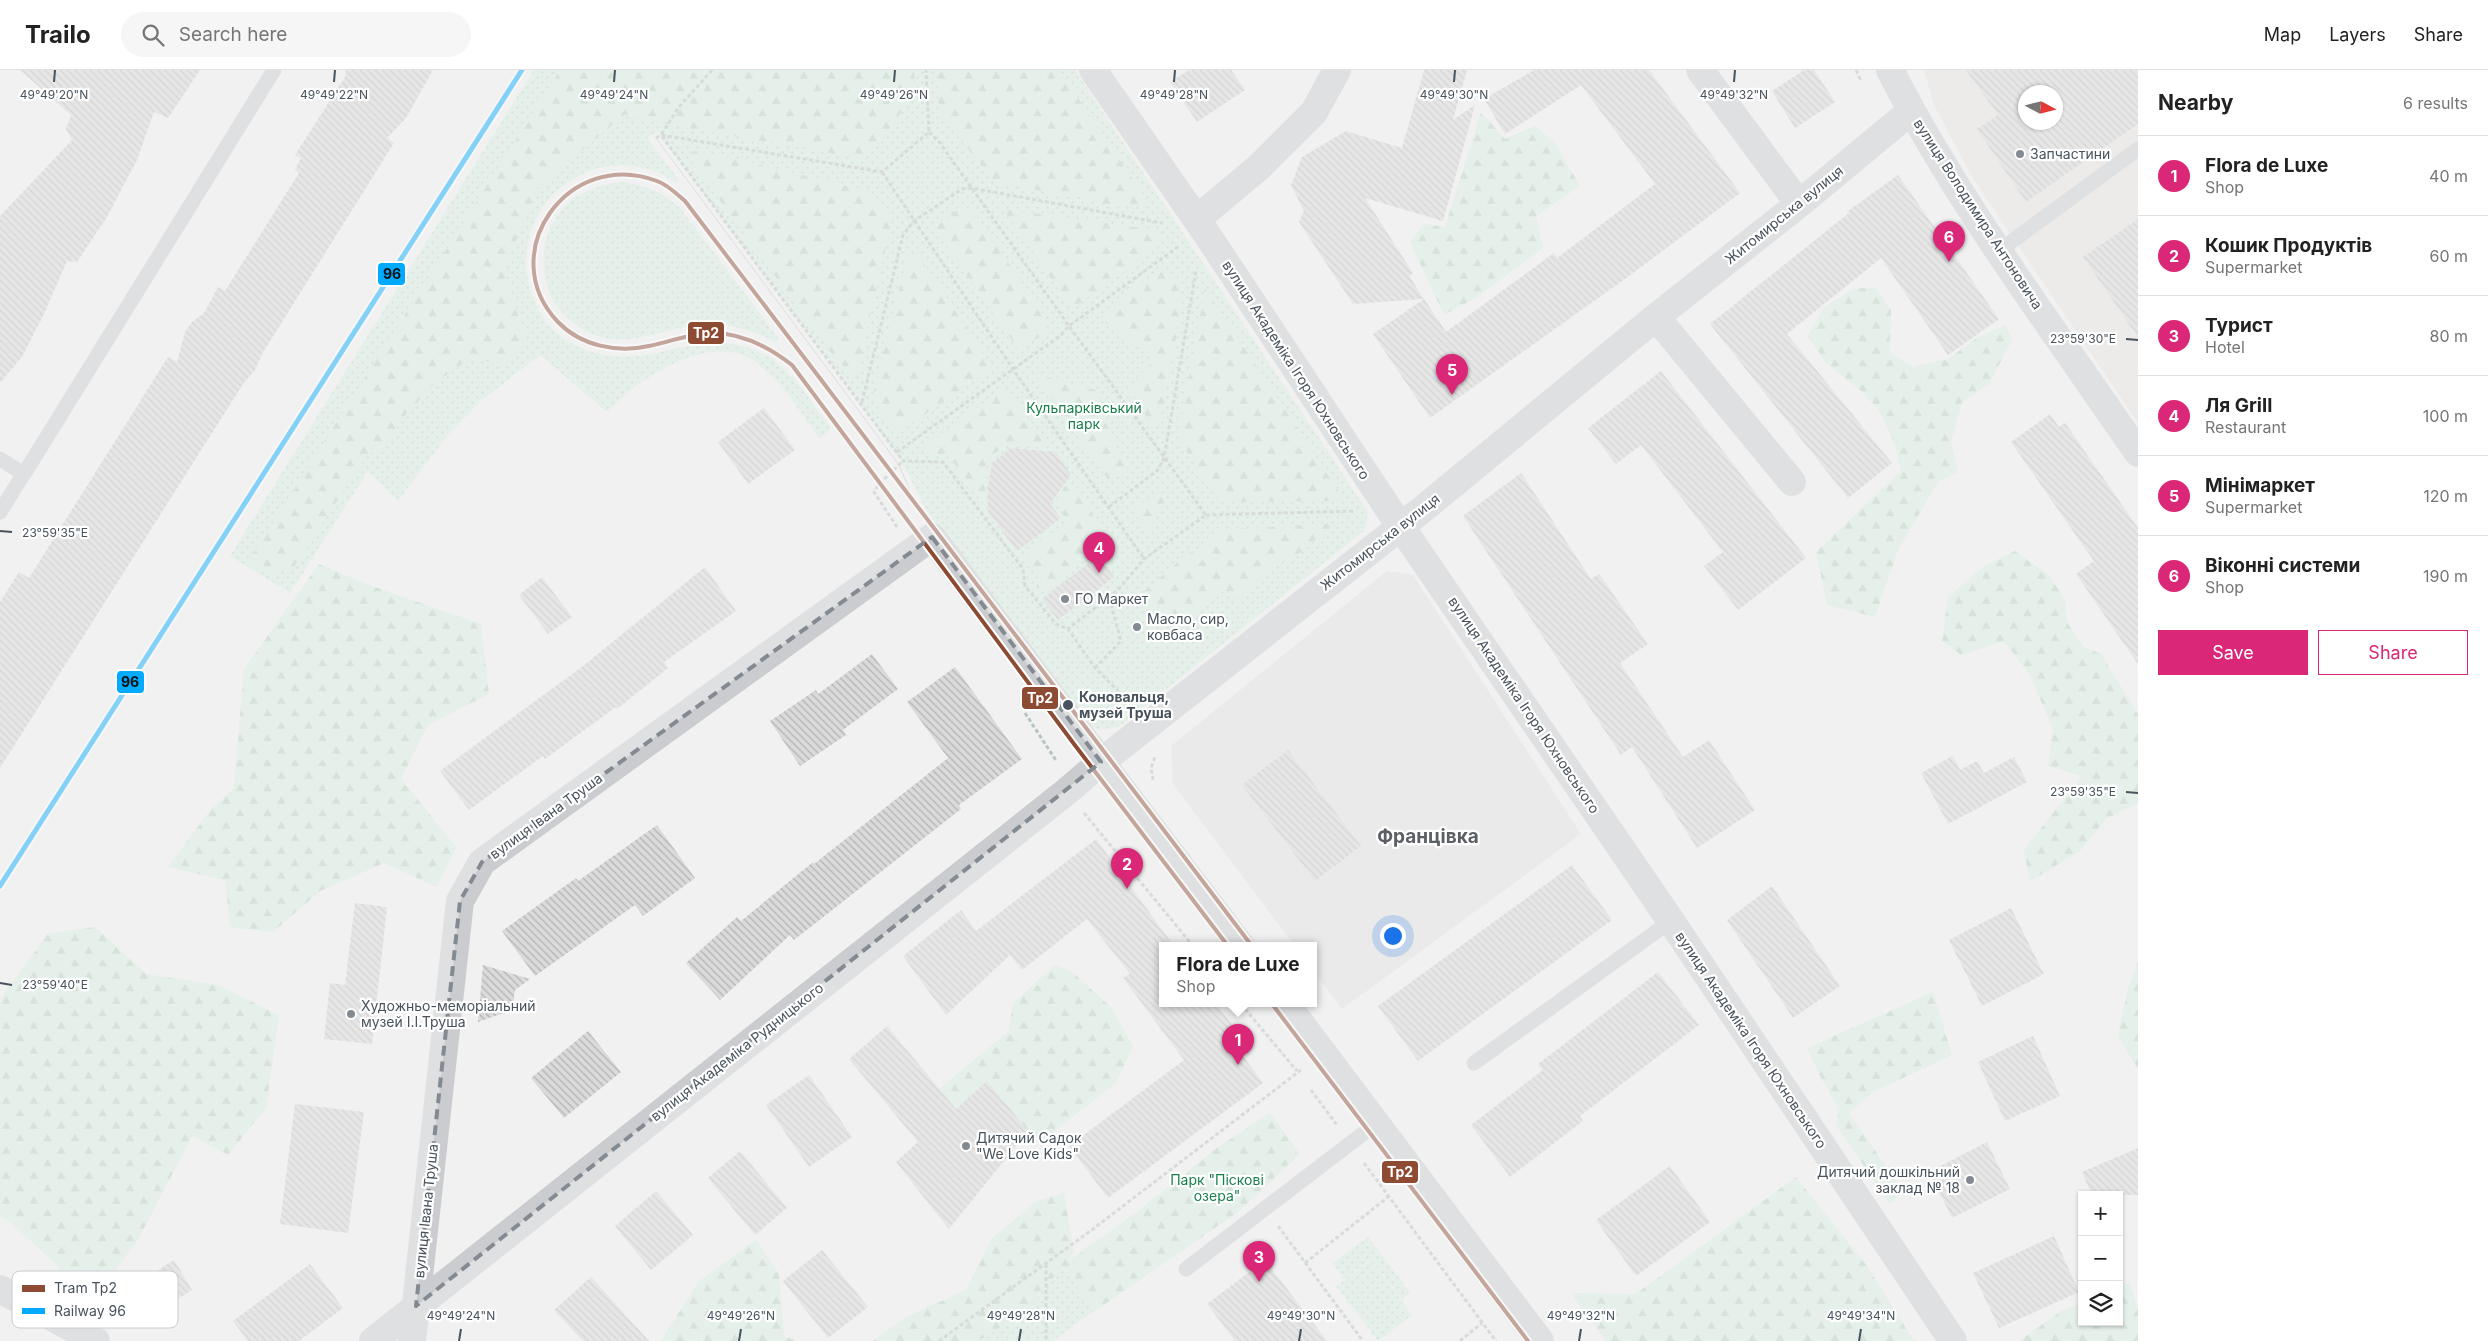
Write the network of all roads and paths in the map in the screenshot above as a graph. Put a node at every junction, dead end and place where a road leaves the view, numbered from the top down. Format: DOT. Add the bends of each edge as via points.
graph roads {
  1 [pos="274,70"];
  2 [pos="712,70"];
  3 [pos="926,70"];
  4 [pos="1093,70"];
  5 [pos="1337,70"];
  6 [pos="1700,70"];
  7 [pos="1856,70"];
  8 [pos="1890,70"];
  9 [pos="1860,81"];
  10 [pos="1911,111"];
  11 [pos="929,132"];
  12 [pos="661,135"];
  13 [pos="656,138"];
  14 [pos="2138,149"];
  15 [pos="882,172"];
  16 [pos="971,188"];
  17 [pos="1799,204"];
  18 [pos="914,221"];
  19 [pos="1167,224"];
  20 [pos="1191,230"];
  21 [pos="2000,250"];
  22 [pos="1196,269"];
  23 [pos="1656,317"];
  24 [pos="1068,326"];
  25 [pos="1013,369"];
  26 [pos="862,403"];
  27 [pos="897,452"];
  28 [pos="2138,453"];
  29 [pos="1164,458"];
  30 [pos="0,459"];
  31 [pos="24,474"];
  32 [pos="1792,482"];
  33 [pos="1109,507"];
  34 [pos="1362,511"];
  35 [pos="0,512"];
  36 [pos="1206,515"];
  37 [pos="1401,526"];
  38 [pos="1144,559"];
  39 [pos="1109,597"];
  40 [pos="1068,629"];
  41 [pos="1095,668"];
  42 [pos="1148,726"];
  43 [pos="1101,762"];
  44 [pos="1154,783"];
  45 [pos="1103,836"];
  46 [pos="1671,921"];
  47 [pos="1190,942"];
  48 [pos="1238,942"];
  49 [pos="1243,1007"];
  50 [pos="1288,1007"];
  51 [pos="1474,1063"];
  52 [pos="1298,1073"];
  53 [pos="1304,1080"];
  54 [pos="1310,1088"];
  55 [pos="1377,1123"];
  56 [pos="1350,1142"];
  57 [pos="1388,1197"];
  58 [pos="1264,1208"];
  59 [pos="1305,1263"];
  60 [pos="1046,1264"];
  61 [pos="1186,1269"];
  62 [pos="0,1289"];
  63 [pos="12,1296"];
  64 [pos="416,1306"];
  65 [pos="1482,1323"];
  66 [pos="72,1328"];
  67 [pos="96,1341"];
  68 [pos="373,1341"];
  69 [pos="412,1341"];
  70 [pos="940,1341"];
  71 [pos="1046,1341"];
  72 [pos="1363,1341"];
  73 [pos="1460,1341"];
  74 [pos="1496,1341"];
  75 [pos="1540,1341"];
  76 [pos="1953,1341"];
  1 -- 31 [label="lane"];
  2 -- 12 [label="path" via="679,107"];
  3 -- 11 [label="path"];
  4 -- 20 [label="street, вулиця Академіка Ігоря Юхновського"];
  5 -- 20 [label="street" via="1314,112"];
  6 -- 17 [label="street"];
  7 -- 9 [label="path"];
  8 -- 10 [label="main road, вулиця Володимира Антоновича"];
  10 -- 17 [label="street, Житомирська вулиця"];
  10 -- 21 [label="main road, вулиця Володимира Антоновича"];
  11 -- 15 [label="path"];
  11 -- 16 [label="path"];
  12 -- 13 [label="path"];
  12 -- 15 [label="path"];
  12 -- 26 [label="path"];
  14 -- 21 [label="lane"];
  15 -- 18 [label="path"];
  16 -- 18 [label="path" via="962,189"];
  16 -- 19 [label="path"];
  16 -- 24 [label="path"];
  17 -- 23 [label="street, Житомирська вулиця"];
  18 -- 25 [label="path"];
  18 -- 26 [label="path" via="903,235"];
  20 -- 24 [label="path"];
  20 -- 37 [label="street, вулиця Академіка Ігоря Юхновського"];
  21 -- 28 [label="main road, вулиця Володимира Антоновича"];
  22 -- 29 [label="path"];
  23 -- 32 [label="street"];
  23 -- 37 [label="street, Житомирська вулиця"];
  24 -- 25 [label="path" via="1061,336"];
  24 -- 29 [label="path"];
  25 -- 27 [label="path"];
  25 -- 33 [label="path"];
  26 -- 27 [label="path"];
  27 -- 40 [label="path" via="903,462 942,462 1023,569 1025,586 1056,624"];
  29 -- 33 [label="path" via="1158,470"];
  29 -- 36 [label="path"];
  30 -- 31 [label="lane"];
  31 -- 35 [label="lane"];
  33 -- 38 [label="path"];
  34 -- 36 [label="path"];
  36 -- 38 [label="path"];
  37 -- 42 [label="street, Житомирська вулиця"];
  37 -- 46 [label="street, вулиця Академіка Ігоря Юхновського"];
  38 -- 39 [label="path"];
  39 -- 40 [label="path"];
  39 -- 41 [label="path" via="1121,641"];
  40 -- 41 [label="path"];
  41 -- 42 [label="path"];
  42 -- 43 [label="street, Житомирська вулиця"];
  42 -- 44 [label="path" via="1163,745 1151,768"];
  43 -- 48 [label="street"];
  43 -- 64 [label="street, вулиця Академіка Рудницького"];
  43 -- 64 [label="street, вулиця Івана Труша" via="932,537 482,862 460,901"];
  45 -- 47 [label="path"];
  46 -- 51 [label="lane"];
  46 -- 76 [label="street, вулиця Академіка Ігоря Юхновського"];
  49 -- 52 [label="path"];
  50 -- 55 [label="street"];
  52 -- 53 [label="path"];
  52 -- 60 [label="path"];
  54 -- 56 [label="path"];
  55 -- 56 [label="lane"];
  55 -- 75 [label="street"];
  56 -- 57 [label="path"];
  56 -- 58 [label="lane"];
  57 -- 59 [label="path"];
  57 -- 65 [label="path"];
  58 -- 59 [label="path"];
  58 -- 61 [label="lane"];
  59 -- 72 [label="path"];
  60 -- 70 [label="path"];
  60 -- 71 [label="path"];
  62 -- 63 [label="street"];
  64 -- 68 [label="street, вулиця Академіка Рудницького"];
  64 -- 69 [label="street, вулиця Івана Труша"];
  65 -- 73 [label="path"];
  65 -- 74 [label="path"];
  66 -- 67 [label="street"];
}
